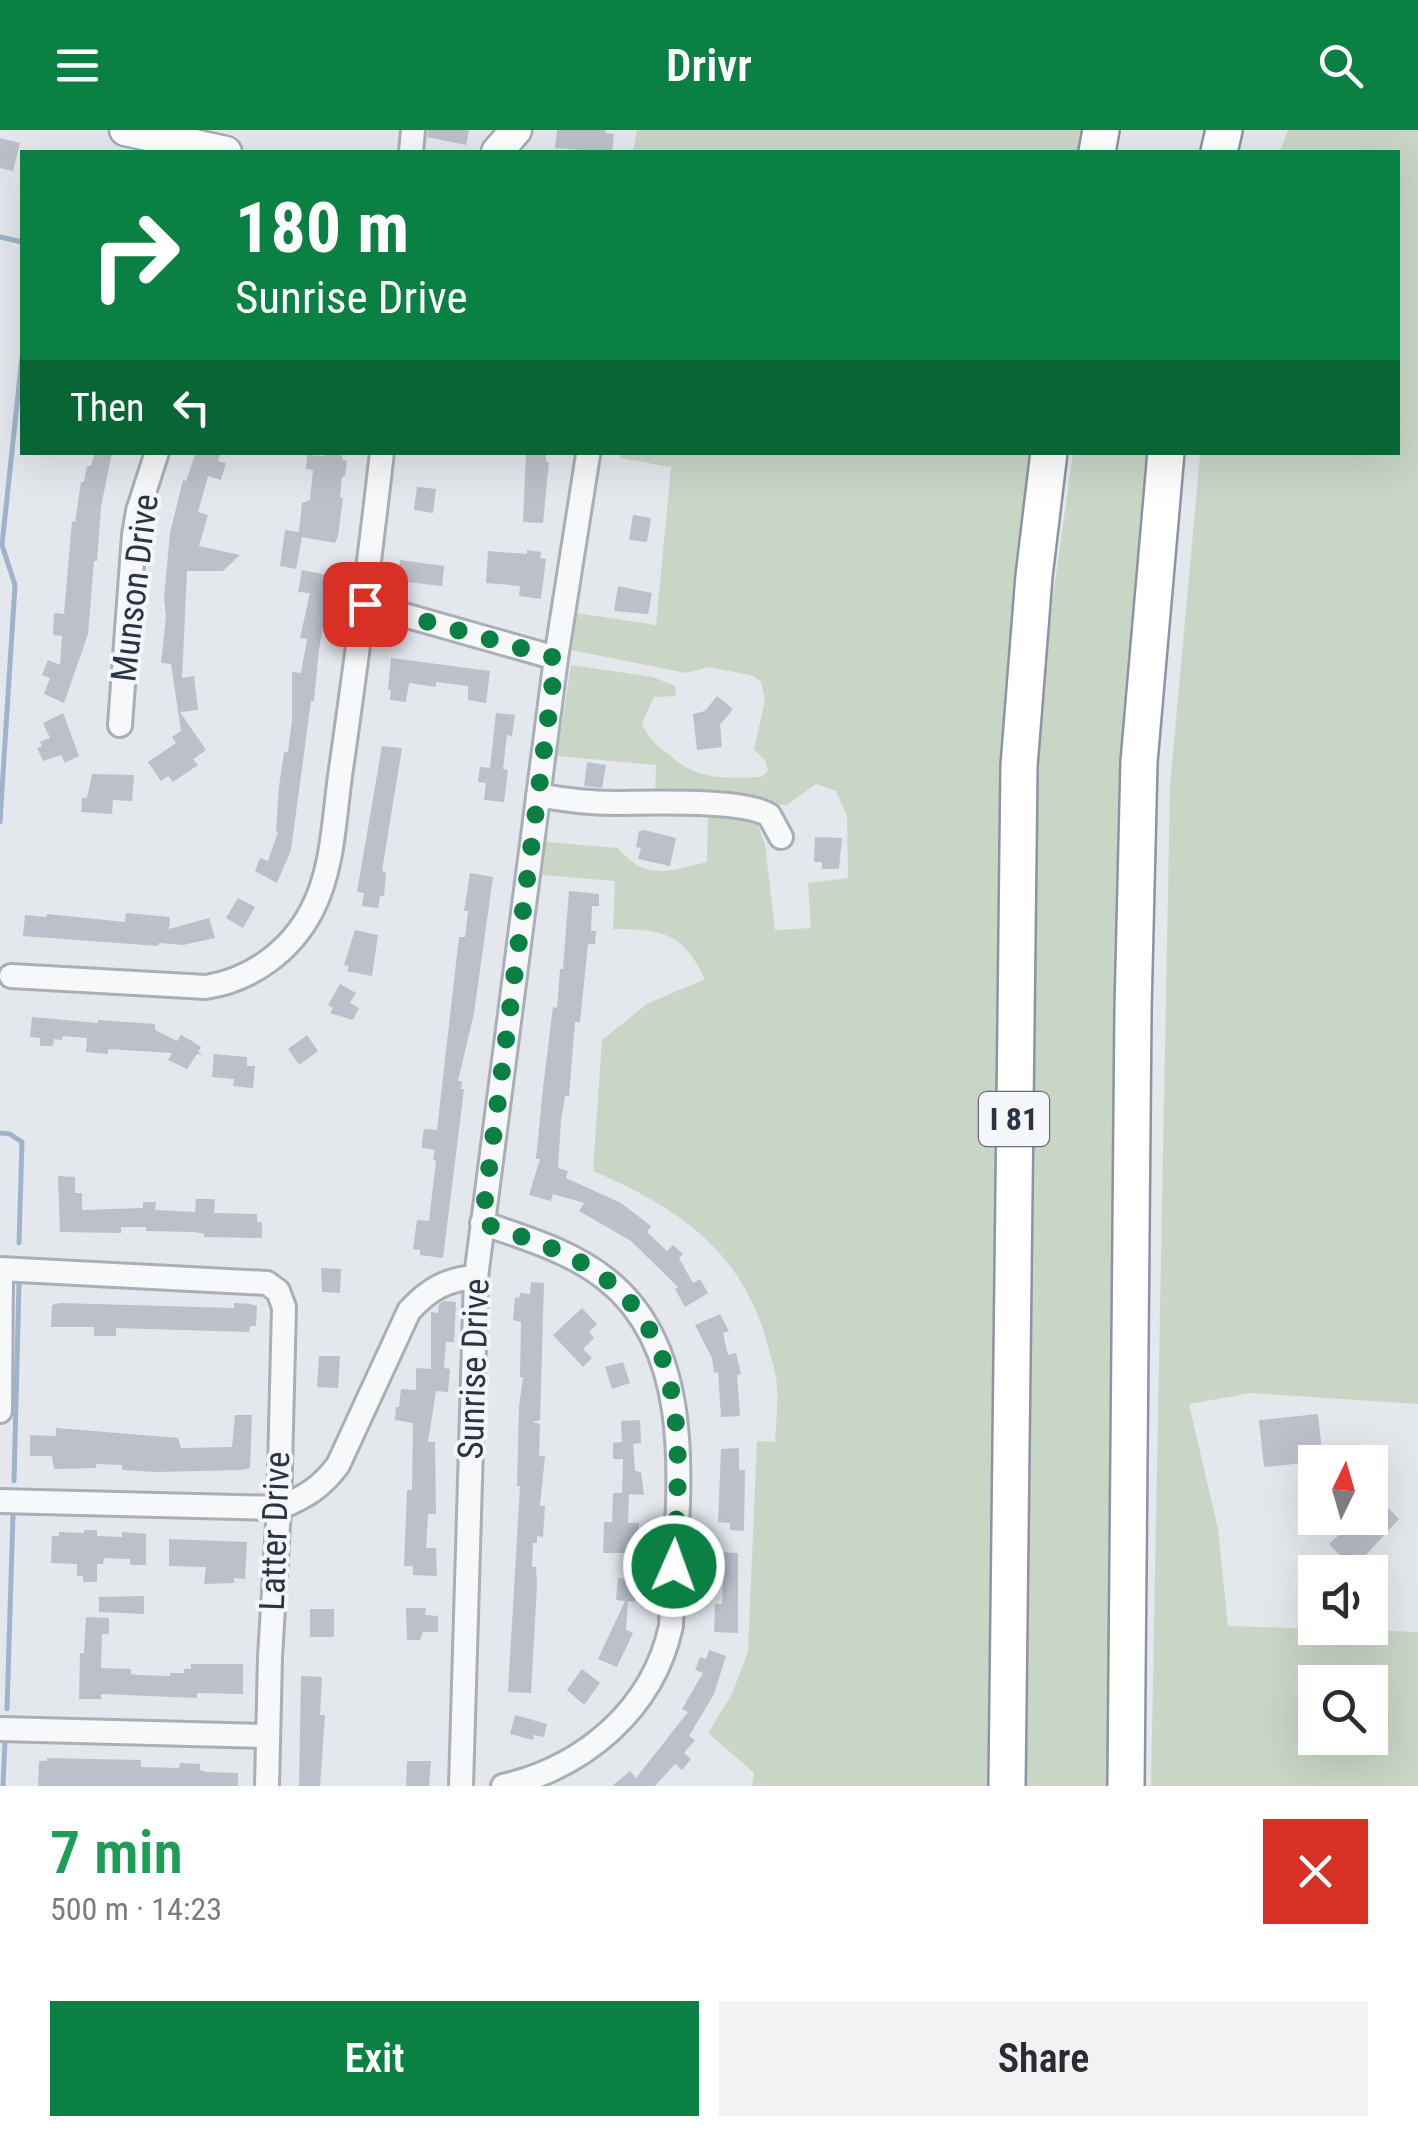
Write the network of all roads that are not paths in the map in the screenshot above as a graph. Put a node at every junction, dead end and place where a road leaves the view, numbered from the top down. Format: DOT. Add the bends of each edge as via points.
graph roads {
  1 [pos="125,130"];
  2 [pos="516,130"];
  3 [pos="215,150"];
  4 [pos="498,150"];
  5 [pos="156,455"];
  6 [pos="382,455"];
  7 [pos="588,455"];
  8 [pos="1049,455"];
  9 [pos="1166,455"];
  10 [pos="365,604"];
  11 [pos="556,658"];
  12 [pos="120,725"];
  13 [pos="538,796"];
  14 [pos="780,837"];
  15 [pos="12,976"];
  16 [pos="482,1223"];
  17 [pos="1,1269"];
  18 [pos="476,1278"];
  19 [pos="0,1411"];
  20 [pos="0,1500"];
  21 [pos="279,1508"];
  22 [pos="0,1729"];
  23 [pos="268,1736"];
  24 [pos="266,1786"];
  25 [pos="461,1786"];
  26 [pos="503,1786"];
  27 [pos="1007,1786"];
  28 [pos="1126,1786"];
  1 -- 3 [label="main road"];
  2 -- 4 [label="main road"];
  5 -- 12 [label="street, Munson Drive" via="134,535"];
  6 -- 10 [label="street"];
  7 -- 11 [label="street, Sunrise Drive"];
  8 -- 27 [label="highway, I 81" via="1019,766"];
  9 -- 28 [label="highway" via="1139,762"];
  10 -- 11 [label="street"];
  10 -- 15 [label="street" via="328,859 300,929 233,983 136,985"];
  11 -- 13 [label="street, Sunrise Drive"];
  13 -- 14 [label="street" via="750,808 769,814"];
  13 -- 16 [label="street, Sunrise Drive"];
  16 -- 18 [label="street, Sunrise Drive"];
  16 -- 26 [label="street" via="540,1242 610,1282 643,1321 667,1369 677,1426 671,1626 648,1689 580,1756"];
  17 -- 19 [label="street"];
  17 -- 21 [label="street, Latter Drive" via="267,1283 278,1292 284,1307"];
  18 -- 21 [label="street" via="424,1294 338,1465 324,1485"];
  18 -- 25 [label="street, Sunrise Drive"];
  20 -- 21 [label="street"];
  21 -- 23 [label="street, Latter Drive"];
  22 -- 23 [label="street"];
  23 -- 24 [label="street, Latter Drive"];
}
